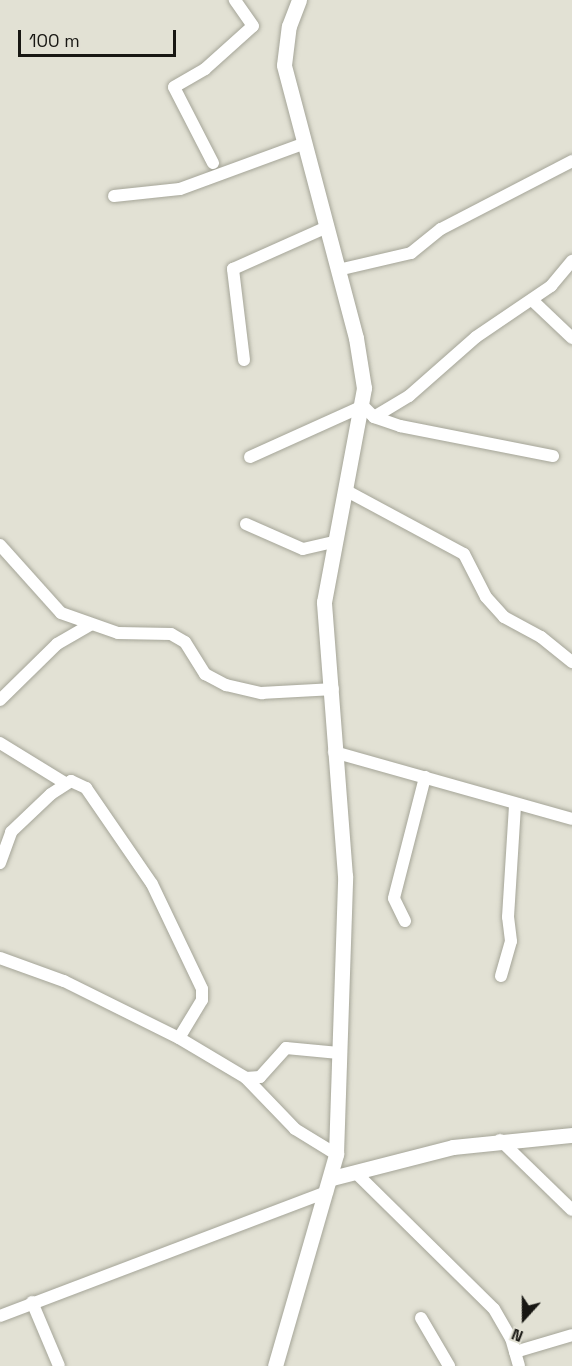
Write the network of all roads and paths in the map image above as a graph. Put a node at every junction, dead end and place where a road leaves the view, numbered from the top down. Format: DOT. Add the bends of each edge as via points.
graph roads {
  1 [pos="235,0"];
  2 [pos="299,0"];
  3 [pos="303,144"];
  4 [pos="572,161"];
  5 [pos="213,163"];
  6 [pos="114,196"];
  7 [pos="327,227"];
  8 [pos="572,261"];
  9 [pos="338,270"];
  10 [pos="532,300"];
  11 [pos="572,338"];
  12 [pos="244,360"];
  13 [pos="368,412"];
  14 [pos="553,456"];
  15 [pos="250,457"];
  16 [pos="345,490"];
  17 [pos="246,524"];
  18 [pos="333,542"];
  19 [pos="0,545"];
  20 [pos="90,625"];
  21 [pos="572,662"];
  22 [pos="333,689"];
  23 [pos="0,700"];
  24 [pos="0,743"];
  25 [pos="334,752"];
  26 [pos="425,777"];
  27 [pos="65,783"];
  28 [pos="515,806"];
  29 [pos="572,819"];
  30 [pos="0,862"];
  31 [pos="405,921"];
  32 [pos="0,958"];
  33 [pos="501,976"];
  34 [pos="179,1038"];
  35 [pos="339,1053"];
  36 [pos="246,1078"];
  37 [pos="572,1135"];
  38 [pos="500,1140"];
  39 [pos="336,1154"];
  40 [pos="357,1174"];
  41 [pos="329,1185"];
  42 [pos="572,1210"];
  43 [pos="32,1302"];
  44 [pos="0,1316"];
  45 [pos="421,1318"];
  46 [pos="572,1335"];
  47 [pos="515,1352"];
  48 [pos="59,1366"];
  49 [pos="275,1366"];
  50 [pos="449,1366"];
  51 [pos="519,1366"];
  1 -- 5 [label="street" via="253,26 205,69 174,87"];
  2 -- 3 [label="street" via="289,26 284,64"];
  3 -- 6 [label="street" via="180,189"];
  3 -- 7 [label="street"];
  4 -- 9 [label="street" via="441,229 411,253"];
  7 -- 9 [label="street"];
  7 -- 12 [label="street" via="233,269"];
  8 -- 10 [label="street"];
  9 -- 13 [label="street" via="356,338"];
  10 -- 11 [label="street"];
  10 -- 13 [label="street" via="482,332 409,396"];
  13 -- 14 [label="street" via="422,431"];
  13 -- 15 [label="street"];
  13 -- 16 [label="street"];
  16 -- 18 [label="street"];
  16 -- 21 [label="street" via="464,554 486,597 504,617 541,637"];
  17 -- 18 [label="street" via="303,549"];
  18 -- 22 [label="street" via="324,602"];
  19 -- 20 [label="street" via="52,607"];
  20 -- 22 [label="street" via="118,633 171,634 185,642 205,674 241,689 288,693"];
  20 -- 23 [label="street" via="57,644"];
  22 -- 25 [label="street"];
  24 -- 27 [label="street"];
  25 -- 26 [label="street"];
  25 -- 35 [label="street" via="345,876"];
  26 -- 28 [label="street"];
  26 -- 31 [label="street" via="394,898"];
  27 -- 30 [label="street" via="11,832"];
  27 -- 34 [label="street" via="86,788 116,828 180,939 203,995"];
  28 -- 29 [label="street"];
  28 -- 33 [label="street" via="508,917 511,941"];
  32 -- 34 [label="street" via="64,981"];
  34 -- 36 [label="street"];
  35 -- 36 [label="street" via="286,1048 260,1077"];
  35 -- 39 [label="street"];
  36 -- 39 [label="street" via="295,1129"];
  37 -- 38 [label="street"];
  38 -- 40 [label="street" via="453,1147"];
  38 -- 42 [label="street"];
  39 -- 41 [label="street"];
  40 -- 41 [label="street"];
  40 -- 47 [label="street" via="494,1309"];
  41 -- 43 [label="street"];
  41 -- 49 [label="street"];
  43 -- 44 [label="street"];
  43 -- 48 [label="street"];
  45 -- 50 [label="street"];
  46 -- 47 [label="street"];
  47 -- 51 [label="street"];
}
